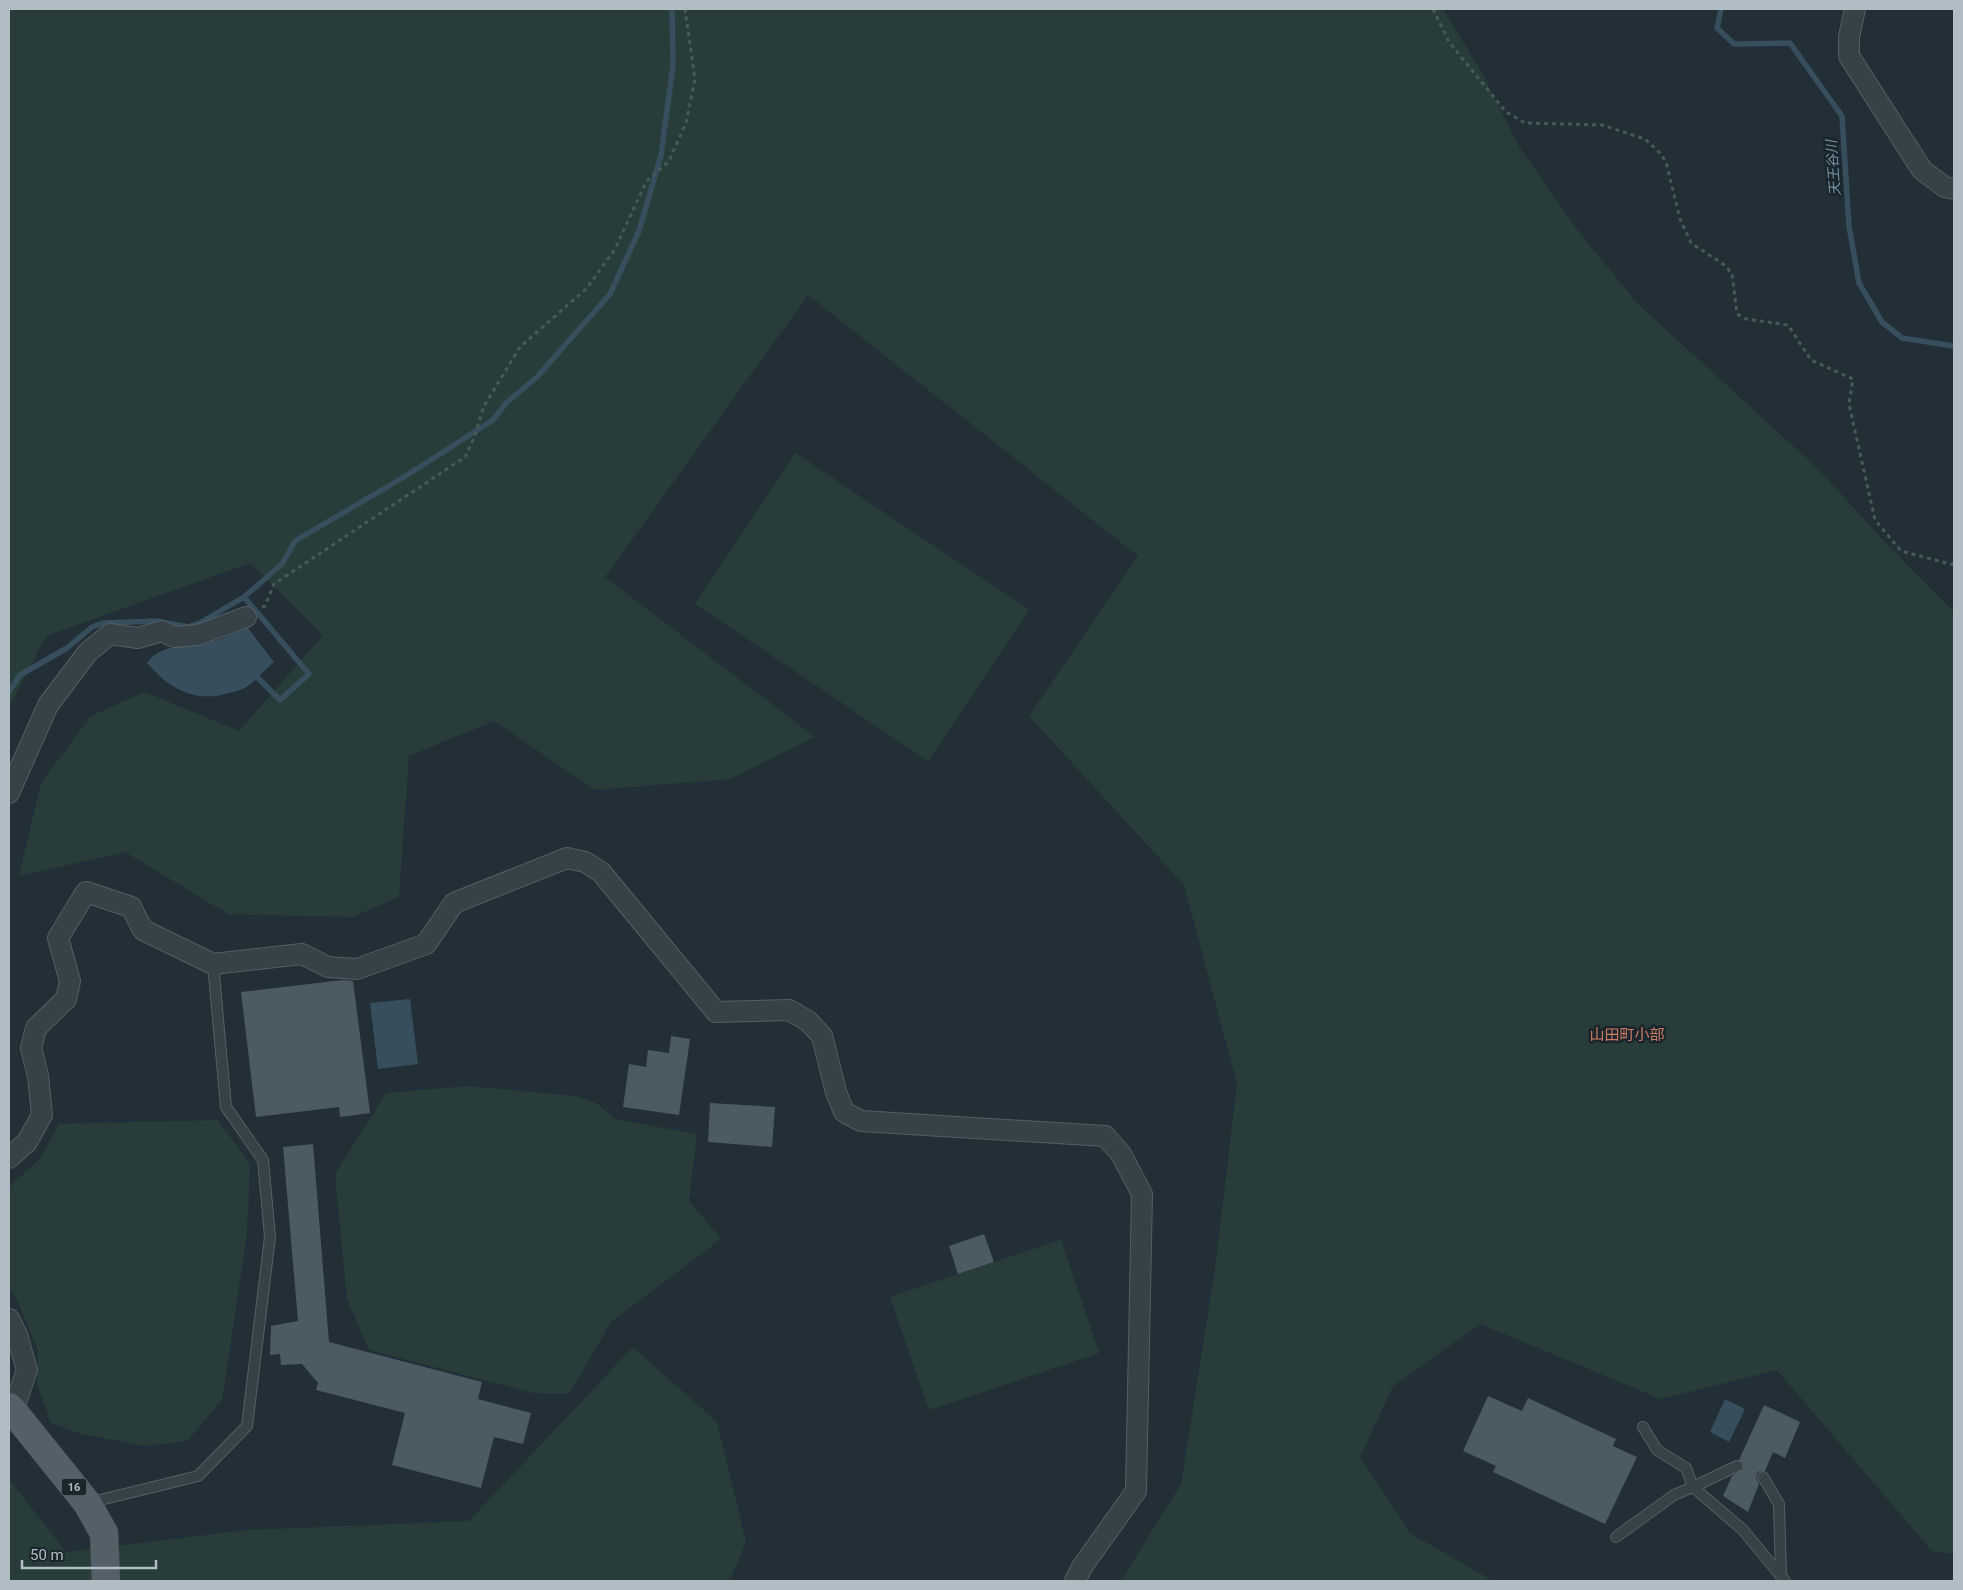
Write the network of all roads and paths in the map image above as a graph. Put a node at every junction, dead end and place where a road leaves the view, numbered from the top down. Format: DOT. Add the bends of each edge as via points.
graph roads {
  1 [pos="685,9"];
  2 [pos="1433,9"];
  3 [pos="1855,9"];
  4 [pos="1954,189"];
  5 [pos="1954,565"];
  6 [pos="246,617"];
  7 [pos="9,793"];
  8 [pos="213,964"];
  9 [pos="9,1158"];
  10 [pos="9,1319"];
  11 [pos="11,1409"];
  12 [pos="1643,1427"];
  13 [pos="1737,1466"];
  14 [pos="1763,1477"];
  15 [pos="1693,1487"];
  16 [pos="87,1503"];
  17 [pos="1616,1537"];
  18 [pos="1783,1579"];
  19 [pos="106,1581"];
  20 [pos="1076,1581"];
  1 -- 6 [label="path" via="695,79 686,123 669,161 646,182 614,249 587,288 520,347 484,406 465,457 274,584 265,606"];
  2 -- 5 [label="path" via="1449,42 1506,112 1525,123 1602,125 1645,139 1660,154 1666,162 1680,219 1691,243 1726,266 1732,274 1737,314 1746,320 1788,325 1810,360 1853,379 1849,404 1875,520 1901,551"];
  3 -- 4 [label="street" via="1849,56 1922,170"];
  6 -- 7 [label="street" via="198,635 174,637 162,631 138,638 110,634 88,652 48,705"];
  8 -- 9 [label="street" via="143,930 131,907 86,892 58,938 70,981 66,999 36,1028 31,1048 42,1115 27,1142"];
  8 -- 16 [label="lane" via="226,1107 262,1160 270,1237 246,1426 198,1476"];
  8 -- 20 [label="street" via="302,954 328,967 357,969 426,944 454,903 567,858 586,862 600,872 716,1012 789,1010 808,1021 822,1036 844,1112 861,1121 1105,1136 1121,1154 1142,1194 1136,1491 1082,1567"];
  10 -- 11 [label="street" via="18,1335 27,1370"];
  11 -- 16 [label="main road, 16"];
  12 -- 15 [label="lane" via="1657,1450 1686,1468"];
  13 -- 15 [label="lane"];
  14 -- 18 [label="lane" via="1779,1504"];
  15 -- 17 [label="lane" via="1674,1495"];
  15 -- 18 [label="lane" via="1743,1530"];
  16 -- 19 [label="main road, 16" via="104,1533"];
}
